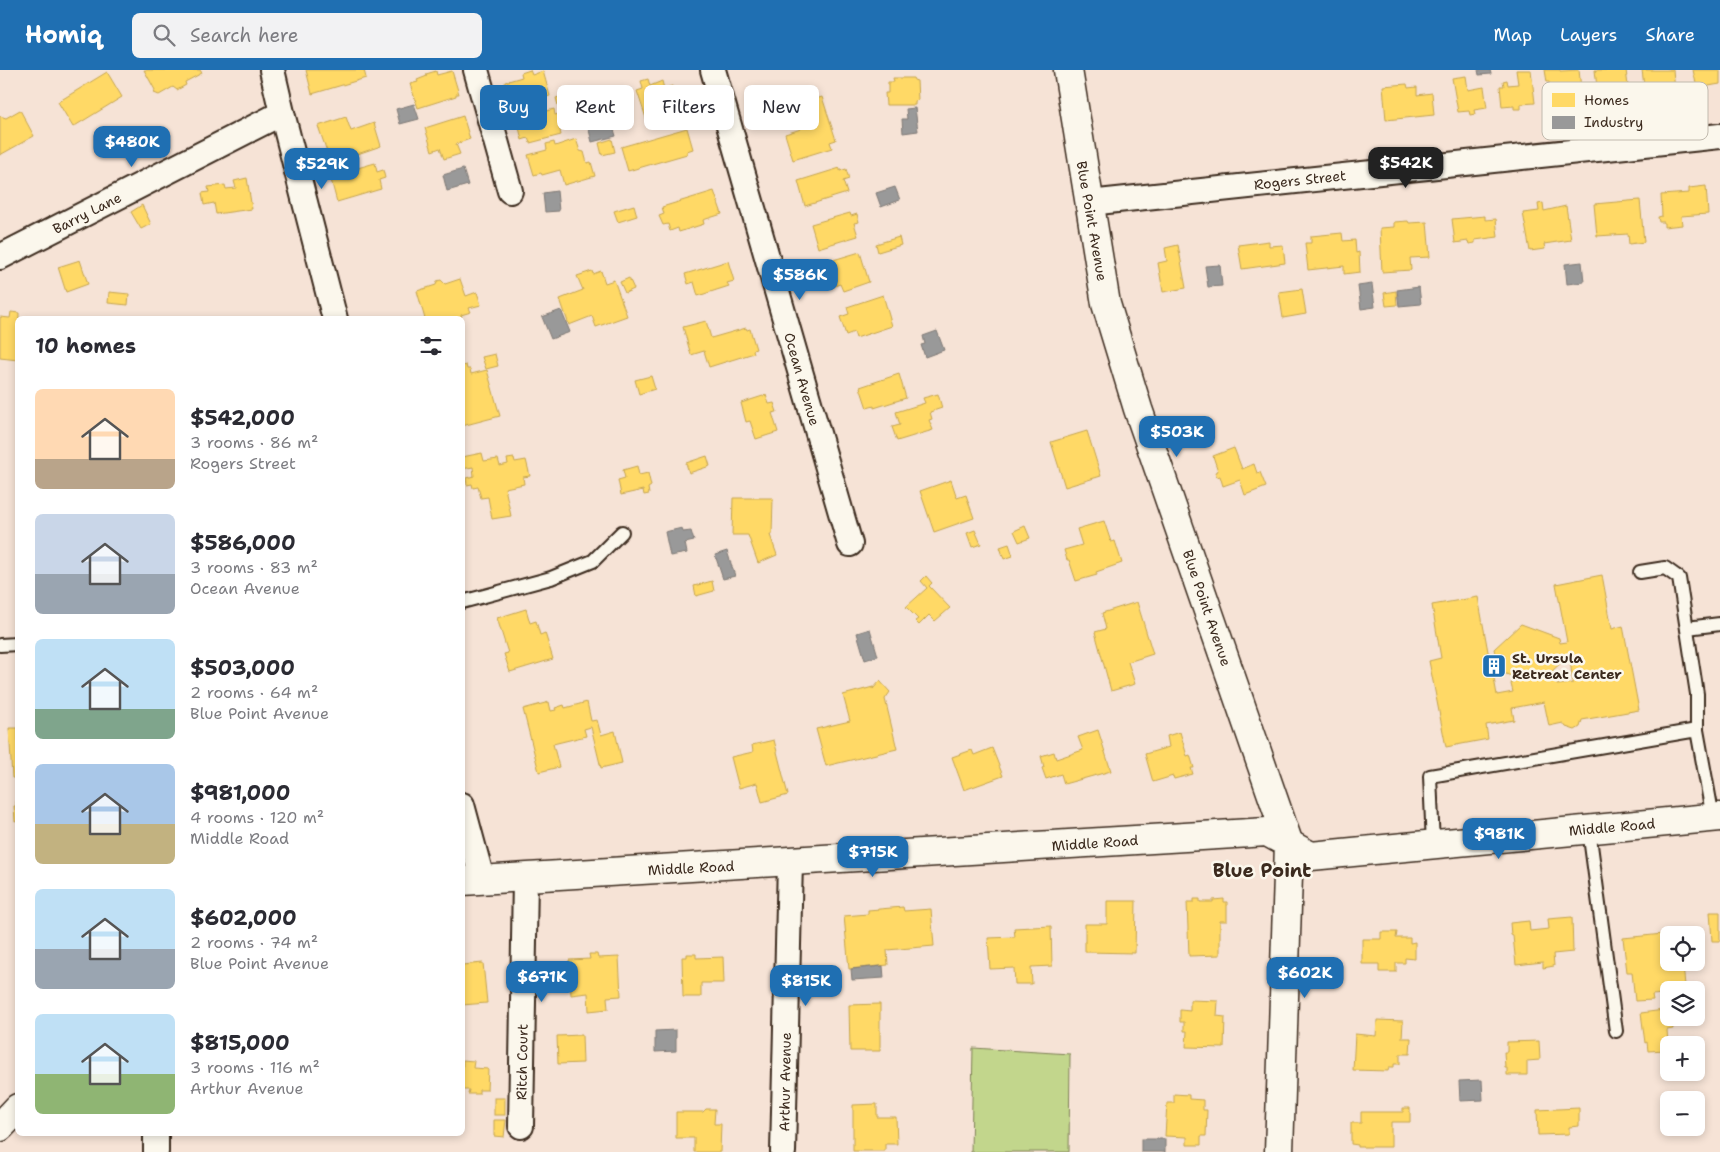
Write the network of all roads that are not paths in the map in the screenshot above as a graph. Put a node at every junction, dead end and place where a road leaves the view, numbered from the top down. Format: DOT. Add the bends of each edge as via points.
graph roads {
  1 [pos="272,70"];
  2 [pos="476,70"];
  3 [pos="713,70"];
  4 [pos="1068,70"];
  5 [pos="282,113"];
  6 [pos="1682,140"];
  7 [pos="510,191"];
  8 [pos="1089,202"];
  9 [pos="0,258"];
  10 [pos="334,316"];
  11 [pos="622,532"];
  12 [pos="850,544"];
  13 [pos="1640,572"];
  14 [pos="465,601"];
  15 [pos="1720,624"];
  16 [pos="1687,628"];
  17 [pos="15,644"];
  18 [pos="0,645"];
  19 [pos="1697,730"];
  20 [pos="1717,817"];
  21 [pos="465,828"];
  22 [pos="1589,830"];
  23 [pos="1289,844"];
  24 [pos="1433,845"];
  25 [pos="790,862"];
  26 [pos="524,878"];
  27 [pos="472,880"];
  28 [pos="1616,1032"];
  29 [pos="15,1111"];
  30 [pos="521,1126"];
  31 [pos="0,1127"];
  32 [pos="156,1136"];
  33 [pos="156,1152"];
  34 [pos="783,1152"];
  35 [pos="1278,1152"];
  1 -- 5 [label="street"];
  2 -- 7 [label="street"];
  3 -- 12 [label="street, Ocean Avenue"];
  4 -- 8 [label="main road, Blue Point Avenue"];
  5 -- 9 [label="street, Barry Lane"];
  5 -- 10 [label="street"];
  6 -- 8 [label="street, Rogers Street"];
  8 -- 23 [label="main road, Blue Point Avenue" via="1106,304 1135,400"];
  11 -- 14 [label="lane" via="593,561 551,578"];
  13 -- 16 [label="lane" via="1665,568 1679,578"];
  15 -- 16 [label="lane"];
  16 -- 19 [label="lane" via="1697,694"];
  17 -- 18 [label="lane"];
  19 -- 20 [label="lane"];
  19 -- 24 [label="lane" via="1430,776"];
  20 -- 22 [label="main road, Middle Road"];
  21 -- 27 [label="street"];
  22 -- 24 [label="main road, Middle Road"];
  22 -- 28 [label="lane"];
  23 -- 24 [label="main road, Middle Road" via="1311,856"];
  23 -- 25 [label="main road, Middle Road" via="1267,832"];
  23 -- 35 [label="main road, Blue Point Avenue"];
  25 -- 26 [label="main road, Middle Road"];
  25 -- 34 [label="street, Arthur Avenue"];
  26 -- 27 [label="main road, Middle Road"];
  26 -- 30 [label="street, Ritch Court"];
  29 -- 31 [label="main road"];
  32 -- 33 [label="street"];
}
